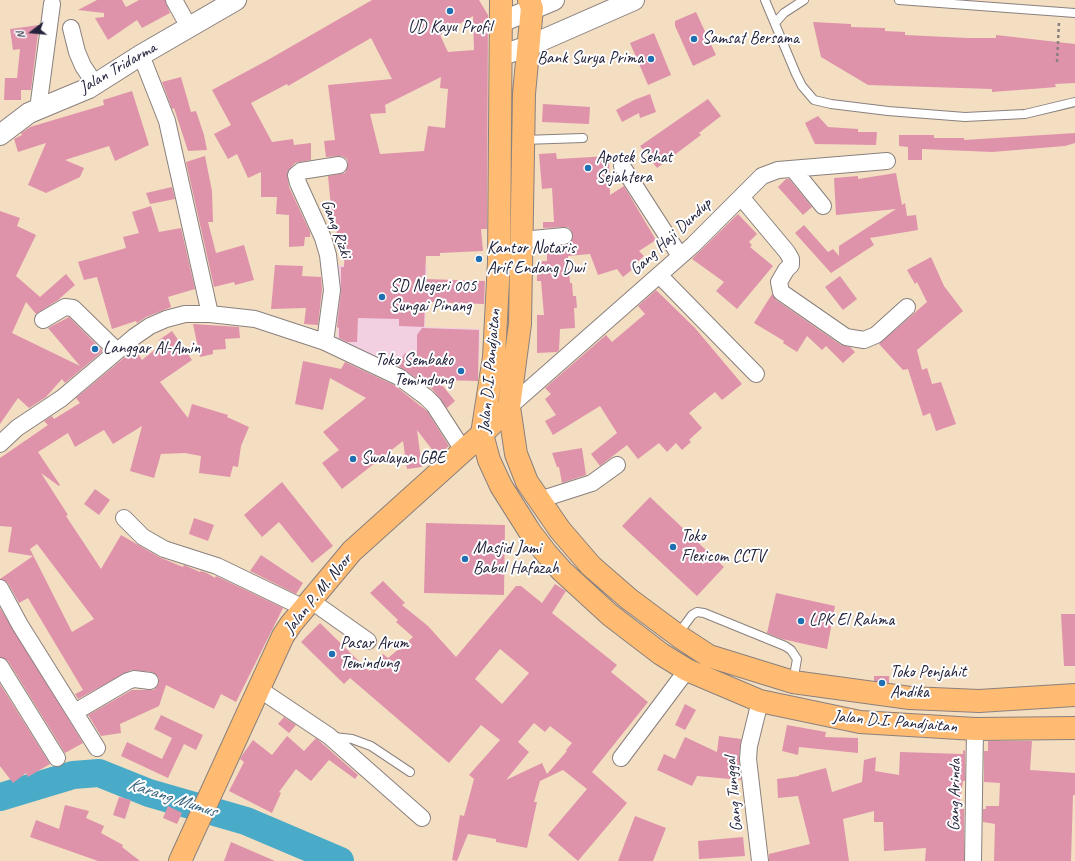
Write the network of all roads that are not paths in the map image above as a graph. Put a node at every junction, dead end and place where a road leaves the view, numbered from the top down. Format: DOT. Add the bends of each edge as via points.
graph roads {
  1 [pos="174,0"];
  2 [pos="236,0"];
  3 [pos="501,0"];
  4 [pos="554,0"];
  5 [pos="634,0"];
  6 [pos="765,0"];
  7 [pos="804,0"];
  8 [pos="899,0"];
  9 [pos="52,4"];
  10 [pos="530,4"];
  11 [pos="598,7"];
  12 [pos="1075,13"];
  13 [pos="501,22"];
  14 [pos="775,23"];
  15 [pos="189,27"];
  16 [pos="71,28"];
  17 [pos="529,46"];
  18 [pos="141,55"];
  19 [pos="502,55"];
  20 [pos="95,84"];
  21 [pos="1075,102"];
  22 [pos="38,109"];
  23 [pos="0,135"];
  24 [pos="582,138"];
  25 [pos="523,140"];
  26 [pos="887,161"];
  27 [pos="339,165"];
  28 [pos="622,166"];
  29 [pos="793,169"];
  30 [pos="741,197"];
  31 [pos="823,206"];
  32 [pos="564,236"];
  33 [pos="522,240"];
  34 [pos="680,256"];
  35 [pos="659,275"];
  36 [pos="907,307"];
  37 [pos="210,314"];
  38 [pos="43,320"];
  39 [pos="325,342"];
  40 [pos="116,351"];
  41 [pos="756,374"];
  42 [pos="509,407"];
  43 [pos="482,434"];
  44 [pos="0,444"];
  45 [pos="463,450"];
  46 [pos="617,465"];
  47 [pos="539,500"];
  48 [pos="124,518"];
  49 [pos="0,588"];
  50 [pos="307,604"];
  51 [pos="678,635"];
  52 [pos="368,641"];
  53 [pos="0,666"];
  54 [pos="688,670"];
  55 [pos="150,681"];
  56 [pos="793,682"];
  57 [pos="259,688"];
  58 [pos="1075,695"];
  59 [pos="760,701"];
  60 [pos="75,712"];
  61 [pos="1075,728"];
  62 [pos="975,729"];
  63 [pos="329,736"];
  64 [pos="97,748"];
  65 [pos="57,758"];
  66 [pos="621,758"];
  67 [pos="410,772"];
  68 [pos="422,818"];
  69 [pos="180,861"];
  70 [pos="760,861"];
  71 [pos="973,861"];
  1 -- 15 [label="street"];
  2 -- 15 [label="street, Jalan Tridarma"];
  3 -- 13 [label="main road, Jalan D.I. Pandjaitan"];
  4 -- 10 [label="street"];
  5 -- 11 [label="street"];
  6 -- 14 [label="lane"];
  7 -- 14 [label="lane" via="784,13"];
  8 -- 12 [label="lane"];
  9 -- 22 [label="street"];
  10 -- 13 [label="street"];
  10 -- 17 [label="main road, Jalan D.I. Pandjaitan"];
  11 -- 17 [label="street"];
  13 -- 19 [label="main road, Jalan D.I. Pandjaitan"];
  14 -- 21 [label="lane" via="802,86 814,100 888,111 965,117 1025,114"];
  15 -- 18 [label="street, Jalan Tridarma"];
  16 -- 20 [label="street" via="83,66"];
  17 -- 19 [label="street"];
  17 -- 25 [label="main road, Jalan D.I. Pandjaitan"];
  18 -- 20 [label="street, Jalan Tridarma"];
  18 -- 37 [label="street" via="167,121"];
  19 -- 43 [label="main road, Jalan D.I. Pandjaitan" via="494,357"];
  20 -- 22 [label="street, Jalan Tridarma"];
  22 -- 23 [label="street, Jalan Tridarma"];
  24 -- 25 [label="lane"];
  25 -- 33 [label="main road, Jalan D.I. Pandjaitan"];
  26 -- 29 [label="street, Gang Haji Dundup"];
  27 -- 39 [label="street, Gang Rizki" via="301,171 296,175 330,261 332,290"];
  28 -- 34 [label="street"];
  29 -- 30 [label="street, Gang Haji Dundup" via="778,170 762,176"];
  29 -- 31 [label="street"];
  30 -- 34 [label="street, Gang Haji Dundup"];
  30 -- 36 [label="street" via="787,252 790,265 779,282 782,292 846,336 864,340 876,335"];
  32 -- 33 [label="street"];
  33 -- 42 [label="main road, Jalan D.I. Pandjaitan" via="520,324"];
  34 -- 35 [label="street, Gang Haji Dundup"];
  35 -- 41 [label="street"];
  35 -- 42 [label="street, Gang Haji Dundup"];
  37 -- 39 [label="street" via="255,319"];
  37 -- 40 [label="street" via="186,314 166,319 134,337"];
  38 -- 40 [label="street" via="65,307 73,308"];
  39 -- 45 [label="street" via="399,377 426,397"];
  40 -- 44 [label="street" via="62,398 16,428"];
  42 -- 43 [label="main road, Jalan P. M. Noor"];
  42 -- 47 [label="main road, Jalan D.I. Pandjaitan" via="516,454 527,482"];
  43 -- 45 [label="main road, Jalan P. M. Noor"];
  43 -- 54 [label="main road, Jalan D.I. Pandjaitan" via="489,460 501,486 546,553 610,615 661,654"];
  45 -- 50 [label="main road, Jalan P. M. Noor" via="352,551"];
  46 -- 47 [label="street" via="592,483"];
  47 -- 51 [label="main road, Jalan D.I. Pandjaitan" via="560,530 591,566 629,599"];
  48 -- 50 [label="street" via="143,537 164,549 217,566"];
  49 -- 60 [label="street" via="20,625"];
  50 -- 52 [label="street"];
  50 -- 57 [label="main road, Jalan P. M. Noor" via="283,636"];
  51 -- 56 [label="main road, Jalan D.I. Pandjaitan" via="709,656"];
  51 -- 56 [label="lane" via="697,612 785,646 797,659"];
  53 -- 65 [label="street"];
  54 -- 59 [label="main road, Jalan D.I. Pandjaitan"];
  54 -- 66 [label="street"];
  55 -- 60 [label="street" via="128,681"];
  56 -- 58 [label="main road, Jalan D.I. Pandjaitan" via="910,698 972,701"];
  57 -- 63 [label="street"];
  57 -- 69 [label="main road, Jalan P. M. Noor"];
  59 -- 62 [label="main road, Jalan D.I. Pandjaitan" via="860,722"];
  59 -- 70 [label="street, Gang Tunggal" via="748,752"];
  60 -- 64 [label="street"];
  61 -- 62 [label="main road, Jalan D.I. Pandjaitan"];
  62 -- 71 [label="street, Gang Arinda"];
  63 -- 67 [label="lane" via="352,739 371,746"];
  63 -- 68 [label="street"];
}
